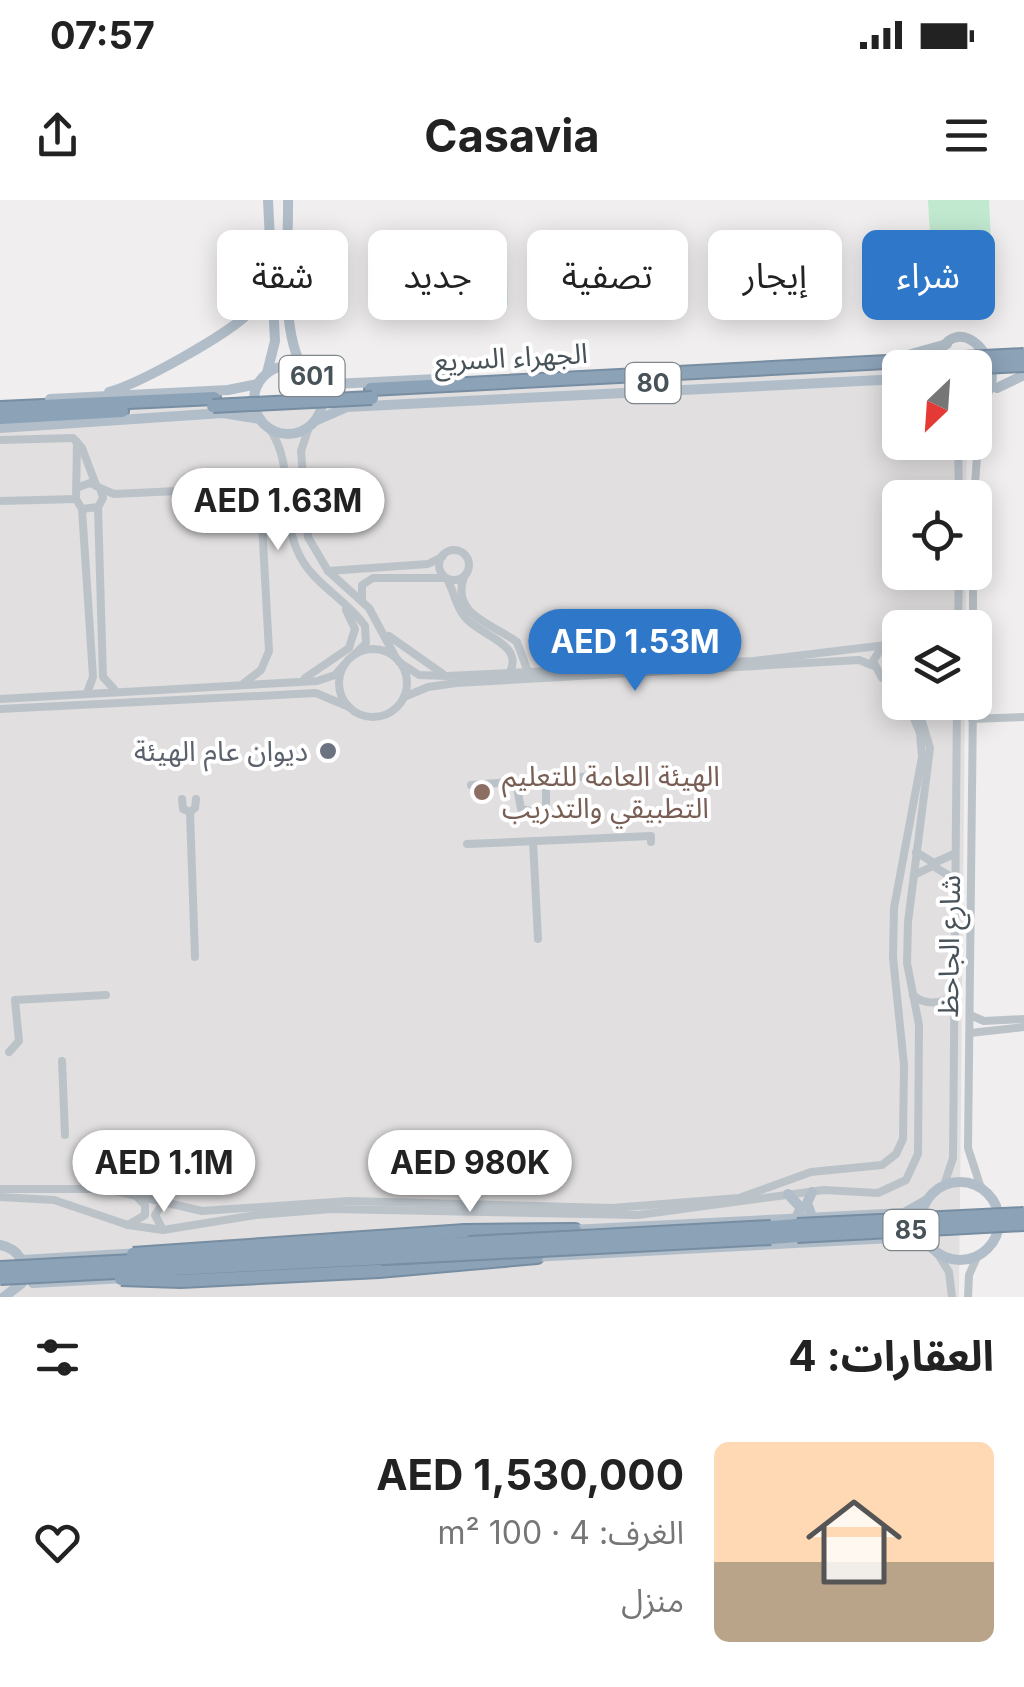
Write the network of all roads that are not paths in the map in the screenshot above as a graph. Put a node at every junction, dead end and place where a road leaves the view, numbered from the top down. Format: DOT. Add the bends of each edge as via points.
graph roads {
  1 [pos="268,200"];
  2 [pos="288,200"];
  3 [pos="269,230"];
  4 [pos="239,320"];
  5 [pos="273,320"];
  6 [pos="290,322"];
  7 [pos="274,334"];
  8 [pos="947,344"];
  9 [pos="990,345"];
  10 [pos="944,350"];
  11 [pos="1024,353"];
  12 [pos="1024,365"];
  13 [pos="992,367"];
  14 [pos="303,369"];
  15 [pos="882,371"];
  16 [pos="266,374"];
  17 [pos="1024,374"];
  18 [pos="316,379"];
  19 [pos="882,380"];
  20 [pos="258,384"];
  21 [pos="996,389"];
  22 [pos="992,392"];
  23 [pos="95,397"];
  24 [pos="0,405"];
  25 [pos="0,418"];
  26 [pos="265,424"];
  27 [pos="312,424"];
  28 [pos="0,428"];
  29 [pos="0,440"];
  30 [pos="76,442"];
  31 [pos="98,486"];
  32 [pos="79,488"];
  33 [pos="114,494"];
  34 [pos="76,499"];
  35 [pos="0,502"];
  36 [pos="100,505"];
  37 [pos="82,508"];
  38 [pos="304,518"];
  39 [pos="289,519"];
  40 [pos="442,557"];
  41 [pos="328,571"];
  42 [pos="464,577"];
  43 [pos="446,578"];
  44 [pos="332,596"];
  45 [pos="362,600"];
  46 [pos="386,634"];
  47 [pos="882,646"];
  48 [pos="882,648"];
  49 [pos="355,654"];
  50 [pos="398,660"];
  51 [pos="92,662"];
  52 [pos="102,662"];
  53 [pos="344,666"];
  54 [pos="874,666"];
  55 [pos="642,671"];
  56 [pos="528,672"];
  57 [pos="514,675"];
  58 [pos="447,676"];
  59 [pos="882,676"];
  60 [pos="296,681"];
  61 [pos="241,684"];
  62 [pos="118,692"];
  63 [pos="87,693"];
  64 [pos="404,697"];
  65 [pos="0,698"];
  66 [pos="241,698"];
  67 [pos="350,707"];
  68 [pos="0,709"];
  69 [pos="1024,718"];
  70 [pos="992,719"];
  71 [pos="915,720"];
  72 [pos="921,720"];
  73 [pos="957,720"];
  74 [pos="972,720"];
  75 [pos="957,753"];
  76 [pos="973,754"];
  77 [pos="593,776"];
  78 [pos="546,777"];
  79 [pos="516,782"];
  80 [pos="471,785"];
  81 [pos="196,799"];
  82 [pos="182,800"];
  83 [pos="190,812"];
  84 [pos="533,841"];
  85 [pos="651,842"];
  86 [pos="468,844"];
  87 [pos="916,852"];
  88 [pos="954,854"];
  89 [pos="914,875"];
  90 [pos="954,878"];
  91 [pos="894,908"];
  92 [pos="910,910"];
  93 [pos="893,920"];
  94 [pos="908,922"];
  95 [pos="538,939"];
  96 [pos="195,957"];
  97 [pos="914,995"];
  98 [pos="954,995"];
  99 [pos="106,996"];
  100 [pos="916,1010"];
  101 [pos="954,1013"];
  102 [pos="970,1015"];
  103 [pos="1024,1019"];
  104 [pos="985,1025"];
  105 [pos="1024,1028"];
  106 [pos="970,1033"];
  107 [pos="9,1052"];
  108 [pos="62,1061"];
  109 [pos="953,1075"];
  110 [pos="970,1076"];
  111 [pos="902,1098"];
  112 [pos="920,1098"];
  113 [pos="902,1112"];
  114 [pos="920,1112"];
  115 [pos="65,1135"];
  116 [pos="944,1185"];
  117 [pos="981,1188"];
  118 [pos="132,1192"];
  119 [pos="812,1192"];
  120 [pos="2,1194"];
  121 [pos="788,1194"];
  122 [pos="926,1200"];
  123 [pos="993,1201"];
  124 [pos="163,1203"];
  125 [pos="0,1206"];
  126 [pos="516,1210"];
  127 [pos="534,1211"];
  128 [pos="1024,1211"];
  129 [pos="816,1217"];
  130 [pos="796,1218"];
  131 [pos="128,1225"];
  132 [pos="1024,1227"];
  133 [pos="162,1230"];
  134 [pos="575,1230"];
  135 [pos="995,1237"];
  136 [pos="2,1243"];
  137 [pos="932,1248"];
  138 [pos="978,1255"];
  139 [pos="537,1257"];
  140 [pos="22,1260"];
  141 [pos="0,1268"];
  142 [pos="78,1269"];
  143 [pos="0,1278"];
  144 [pos="22,1283"];
  145 [pos="4,1297"];
  146 [pos="952,1297"];
  147 [pos="968,1297"];
  1 -- 3 [label="main road, 601"];
  2 -- 6 [label="main road, 601"];
  4 -- 23 [label="main road" via="145,380"];
  5 -- 7 [label="main road, 601"];
  6 -- 7 [label="main road" via="285,338"];
  6 -- 14 [label="main road, 601"];
  7 -- 16 [label="main road, 601"];
  8 -- 9 [label="main road, الجهراء السريع" via="971,337"];
  8 -- 10 [label="main road"];
  8 -- 18 [label="main road, الجهراء السريع" via="902,356 334,384"];
  9 -- 11 [label="main road, الجهراء السريع"];
  9 -- 21 [label="main road" via="1001,363"];
  11 -- 24 [label="highway, الجهراء السريع / 80, bridge"];
  12 -- 13 [label="highway, bridge"];
  14 -- 16 [label="main road, 601" via="284,366"];
  14 -- 18 [label="main road, 601"];
  15 -- 25 [label="highway, الجهراء السريع / 80, bridge"];
  16 -- 20 [label="main road, 601"];
  17 -- 21 [label="main road"];
  18 -- 27 [label="main road, 601" via="322,404"];
  19 -- 27 [label="main road, الجهراء السريع" via="347,407"];
  20 -- 23 [label="main road, الجهراء السريع"];
  20 -- 26 [label="main road, 601" via="254,402"];
  21 -- 22 [label="main road"];
  23 -- 24 [label="main road, الجهراء السريع"];
  26 -- 27 [label="main road, 601" via="292,434"];
  26 -- 28 [label="main road" via="223,413"];
  26 -- 39 [label="street" via="284,456"];
  27 -- 38 [label="street" via="301,444"];
  29 -- 30 [label="street" via="63,436"];
  30 -- 31 [label="street"];
  30 -- 32 [label="street"];
  31 -- 32 [label="street"];
  31 -- 33 [label="street"];
  31 -- 36 [label="street"];
  32 -- 34 [label="street"];
  33 -- 36 [label="street"];
  33 -- 61 [label="street" via="260,487 270,652 261,670"];
  34 -- 35 [label="street"];
  34 -- 37 [label="street"];
  36 -- 37 [label="street"];
  36 -- 52 [label="street"];
  37 -- 51 [label="street"];
  38 -- 39 [label="street"];
  38 -- 41 [label="street" via="315,555"];
  39 -- 44 [label="street" via="302,561"];
  40 -- 41 [label="street" via="428,564"];
  40 -- 42 [label="street" via="455,550 464,555"];
  40 -- 43 [label="street"];
  41 -- 45 [label="street"];
  42 -- 43 [label="street"];
  42 -- 56 [label="street" via="461,592 472,614 517,642"];
  43 -- 45 [label="street" via="373,578 362,585"];
  43 -- 57 [label="street" via="464,617 510,648"];
  44 -- 49 [label="street" via="365,626 366,643"];
  44 -- 60 [label="street" via="350,615 354,637 329,666"];
  45 -- 46 [label="street"];
  46 -- 50 [label="street"];
  46 -- 58 [label="street"];
  47 -- 55 [label="street"];
  48 -- 54 [label="street"];
  49 -- 50 [label="street" via="376,649"];
  49 -- 53 [label="street"];
  50 -- 58 [label="street" via="419,675"];
  50 -- 64 [label="street" via="406,678"];
  51 -- 52 [label="street"];
  51 -- 63 [label="street"];
  52 -- 62 [label="street" via="105,682"];
  53 -- 60 [label="street" via="327,678"];
  53 -- 67 [label="street" via="340,687"];
  54 -- 55 [label="street" via="859,660"];
  54 -- 59 [label="street"];
  55 -- 56 [label="street"];
  55 -- 57 [label="street"];
  56 -- 57 [label="street"];
  57 -- 58 [label="street"];
  57 -- 64 [label="street" via="437,685"];
  60 -- 61 [label="street"];
  61 -- 62 [label="street"];
  61 -- 66 [label="street"];
  62 -- 63 [label="street"];
  63 -- 65 [label="street"];
  64 -- 67 [label="street" via="383,715"];
  66 -- 67 [label="street" via="316,692"];
  66 -- 68 [label="street"];
  69 -- 70 [label="street"];
  71 -- 91 [label="street" via="921,766"];
  72 -- 87 [label="street" via="930,748"];
  73 -- 75 [label="street, شارع الجاحظ"];
  74 -- 76 [label="street, شارع الجاحظ"];
  75 -- 76 [label="street"];
  75 -- 88 [label="street, شارع الجاحظ"];
  76 -- 102 [label="street, شارع الجاحظ"];
  77 -- 78 [label="street"];
  78 -- 79 [label="street"];
  78 -- 79 [label="street" via="541,813 521,809"];
  79 -- 80 [label="street"];
  81 -- 83 [label="street"];
  82 -- 83 [label="street"];
  83 -- 96 [label="street"];
  84 -- 85 [label="street" via="651,836"];
  84 -- 86 [label="street"];
  84 -- 95 [label="street"];
  87 -- 88 [label="street" via="934,863"];
  87 -- 89 [label="street"];
  88 -- 90 [label="street, شارع الجاحظ"];
  89 -- 90 [label="street" via="937,866"];
  89 -- 92 [label="street"];
  90 -- 98 [label="street, شارع الجاحظ"];
  91 -- 92 [label="street"];
  91 -- 93 [label="street"];
  92 -- 94 [label="street"];
  93 -- 94 [label="street"];
  93 -- 111 [label="street"];
  94 -- 97 [label="street"];
  97 -- 98 [label="street" via="928,1002"];
  97 -- 100 [label="street"];
  98 -- 101 [label="street, شارع الجاحظ"];
  99 -- 107 [label="street" via="15,1000 18,1041"];
  100 -- 101 [label="street" via="941,1006"];
  100 -- 112 [label="street"];
  101 -- 109 [label="street, شارع الجاحظ"];
  102 -- 104 [label="street"];
  102 -- 106 [label="street, شارع الجاحظ"];
  103 -- 104 [label="street"];
  104 -- 105 [label="street"];
  104 -- 106 [label="street"];
  106 -- 110 [label="street, شارع الجاحظ"];
  108 -- 115 [label="street"];
  109 -- 110 [label="street"];
  109 -- 116 [label="street, شارع الجاحظ" via="953,1158"];
  110 -- 117 [label="street, شارع الجاحظ" via="968,1154"];
  111 -- 112 [label="street"];
  111 -- 113 [label="street"];
  112 -- 114 [label="street"];
  113 -- 114 [label="street"];
  113 -- 127 [label="street" via="901,1146 882,1166 810,1172 738,1198"];
  114 -- 119 [label="street" via="916,1164 897,1186 878,1193"];
  116 -- 117 [label="main road"];
  116 -- 122 [label="main road"];
  117 -- 123 [label="main road"];
  118 -- 120 [label="street"];
  118 -- 124 [label="street"];
  118 -- 131 [label="street" via="146,1210"];
  119 -- 121 [label="street"];
  119 -- 129 [label="main road" via="807,1206"];
  120 -- 125 [label="street"];
  120 -- 131 [label="street" via="54,1200"];
  121 -- 127 [label="street" via="666,1212"];
  121 -- 130 [label="main road" via="801,1208"];
  122 -- 129 [label="main road" via="904,1212"];
  122 -- 137 [label="main road" via="921,1222"];
  123 -- 128 [label="main road"];
  123 -- 135 [label="main road"];
  124 -- 126 [label="street" via="202,1211 348,1201"];
  124 -- 133 [label="street" via="155,1215"];
  126 -- 127 [label="street"];
  126 -- 133 [label="street" via="332,1209"];
  128 -- 142 [label="highway, 85, bridge"];
  129 -- 130 [label="main road"];
  130 -- 134 [label="main road"];
  131 -- 133 [label="street"];
  132 -- 135 [label="main road"];
  132 -- 142 [label="highway, 85, bridge"];
  134 -- 140 [label="main road"];
  134 -- 142 [label="highway, bridge" via="176,1248"];
  135 -- 138 [label="main road"];
  136 -- 140 [label="main road"];
  137 -- 138 [label="main road" via="960,1260"];
  137 -- 139 [label="main road" via="911,1238"];
  137 -- 146 [label="street" via="949,1272"];
  138 -- 147 [label="street"];
  139 -- 142 [label="highway, bridge" via="181,1281"];
  139 -- 144 [label="main road"];
  140 -- 144 [label="main road"];
  141 -- 142 [label="highway, 85, bridge"];
  142 -- 143 [label="highway, 85, bridge"];
  144 -- 145 [label="main road"];
}
